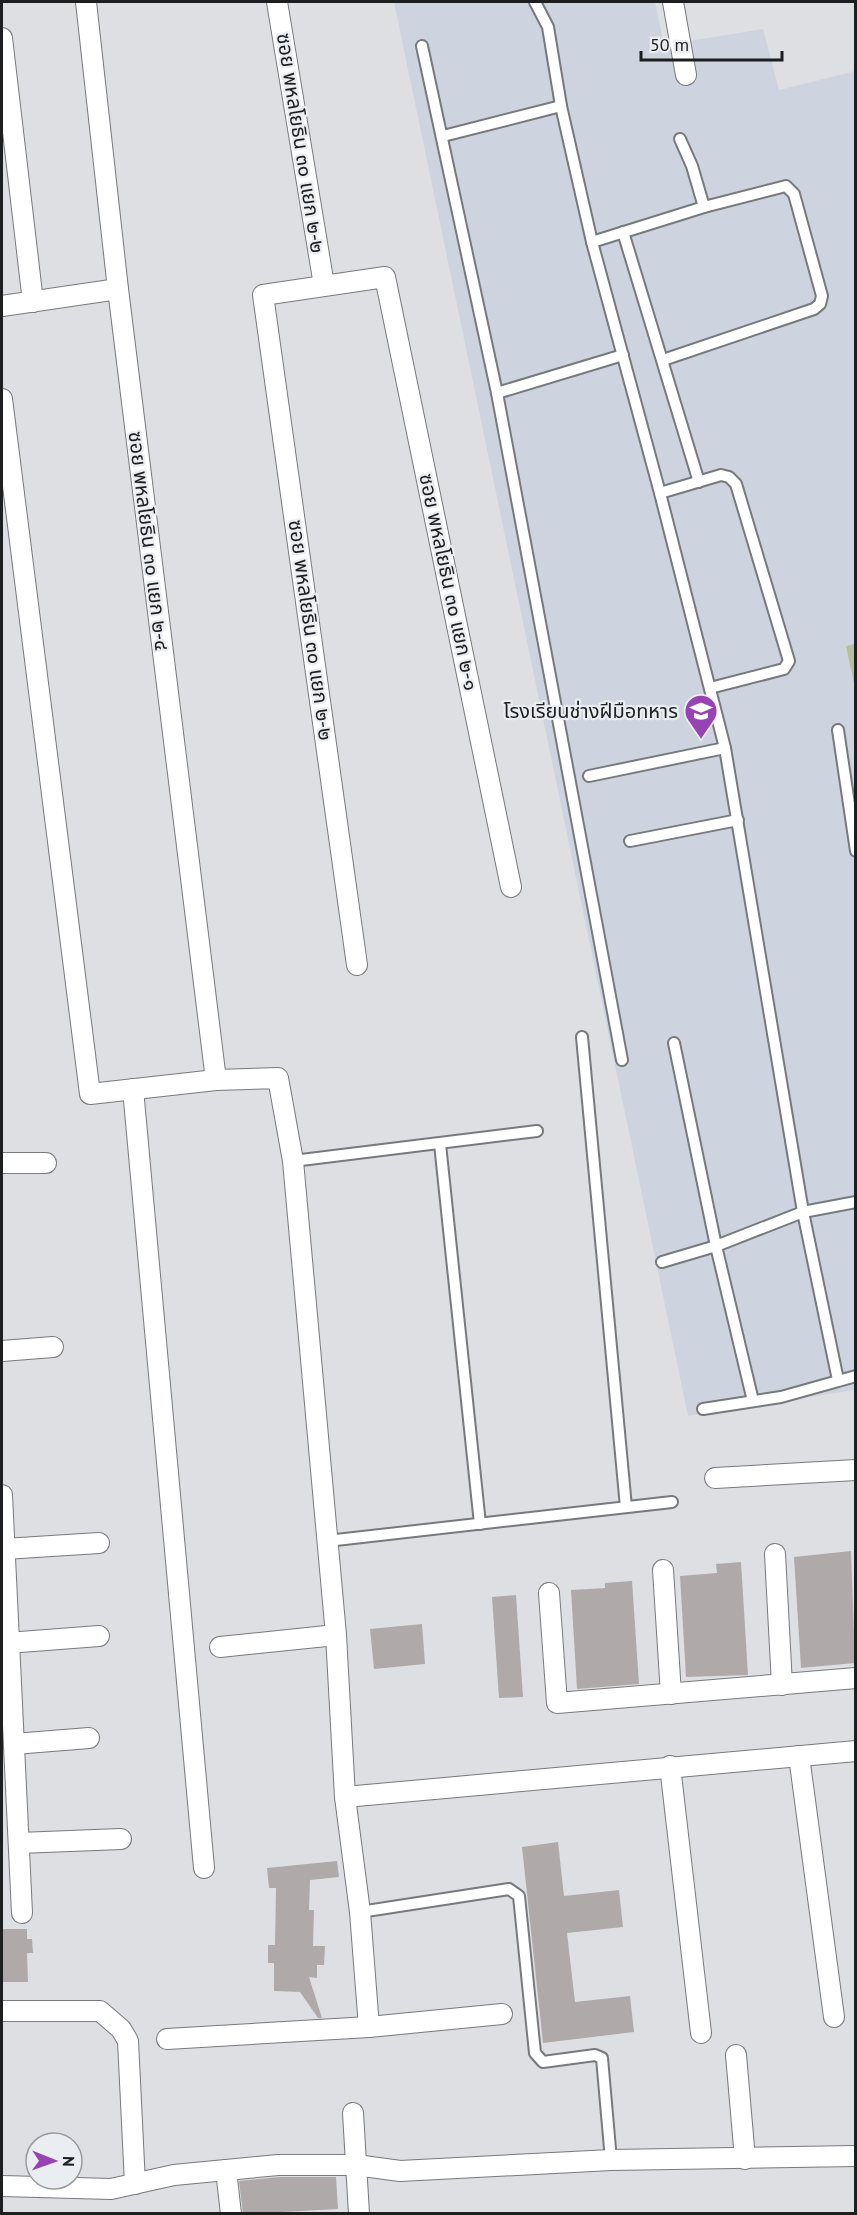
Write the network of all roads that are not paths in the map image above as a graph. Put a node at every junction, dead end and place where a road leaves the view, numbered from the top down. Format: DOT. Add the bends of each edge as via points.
graph roads {
  1 [pos="86,2"];
  2 [pos="277,2"];
  3 [pos="535,2"];
  4 [pos="673,2"];
  5 [pos="2,38"];
  6 [pos="422,46"];
  7 [pos="686,75"];
  8 [pos="561,106"];
  9 [pos="443,136"];
  10 [pos="680,139"];
  11 [pos="7,142"];
  12 [pos="704,207"];
  13 [pos="623,232"];
  14 [pos="592,242"];
  15 [pos="324,285"];
  16 [pos="118,289"];
  17 [pos="33,302"];
  18 [pos="2,306"];
  19 [pos="623,356"];
  20 [pos="663,360"];
  21 [pos="497,393"];
  22 [pos="2,399"];
  23 [pos="699,482"];
  24 [pos="660,493"];
  25 [pos="710,688"];
  26 [pos="838,730"];
  27 [pos="725,748"];
  28 [pos="589,776"];
  29 [pos="738,820"];
  30 [pos="630,841"];
  31 [pos="855,851"];
  32 [pos="511,887"];
  33 [pos="357,965"];
  34 [pos="582,1037"];
  35 [pos="674,1043"];
  36 [pos="622,1060"];
  37 [pos="216,1080"];
  38 [pos="133,1089"];
  39 [pos="537,1131"];
  40 [pos="440,1144"];
  41 [pos="293,1161"];
  42 [pos="2,1163"];
  43 [pos="46,1163"];
  44 [pos="855,1202"];
  45 [pos="803,1212"];
  46 [pos="716,1246"];
  47 [pos="662,1262"];
  48 [pos="52,1347"];
  49 [pos="2,1351"];
  50 [pos="855,1376"];
  51 [pos="838,1380"];
  52 [pos="753,1401"];
  53 [pos="703,1409"];
  54 [pos="855,1470"];
  55 [pos="715,1478"];
  56 [pos="2,1496"];
  57 [pos="672,1502"];
  58 [pos="626,1507"];
  59 [pos="480,1524"];
  60 [pos="327,1541"];
  61 [pos="99,1543"];
  62 [pos="3,1544"];
  63 [pos="775,1554"];
  64 [pos="663,1570"];
  65 [pos="549,1593"];
  66 [pos="336,1635"];
  67 [pos="99,1636"];
  68 [pos="7,1643"];
  69 [pos="220,1647"];
  70 [pos="855,1678"];
  71 [pos="782,1685"];
  72 [pos="671,1694"];
  73 [pos="89,1738"];
  74 [pos="14,1744"];
  75 [pos="855,1751"];
  76 [pos="799,1756"];
  77 [pos="670,1766"];
  78 [pos="345,1797"];
  79 [pos="121,1839"];
  80 [pos="19,1843"];
  81 [pos="204,1868"];
  82 [pos="360,1912"];
  83 [pos="22,1913"];
  84 [pos="2,2011"];
  85 [pos="502,2014"];
  86 [pos="834,2017"];
  87 [pos="369,2027"];
  88 [pos="701,2033"];
  89 [pos="167,2039"];
  90 [pos="736,2055"];
  91 [pos="353,2113"];
  92 [pos="855,2156"];
  93 [pos="745,2159"];
  94 [pos="611,2160"];
  95 [pos="356,2165"];
  96 [pos="226,2170"];
  97 [pos="135,2184"];
  98 [pos="2,2186"];
  99 [pos="231,2214"];
  100 [pos="359,2214"];
  1 -- 16 [label="street, ซอย พหลโยธิน ๓๐ แยก ๒-๔"];
  2 -- 15 [label="street, ซอย พหลโยธิน ๓๐ แยก ๒-๒"];
  3 -- 8 [label="lane" via="548,27"];
  4 -- 7 [label="street"];
  5 -- 11 [label="street"];
  6 -- 9 [label="lane"];
  8 -- 9 [label="lane"];
  8 -- 14 [label="lane"];
  9 -- 21 [label="lane"];
  10 -- 12 [label="lane"];
  11 -- 17 [label="street"];
  12 -- 13 [label="lane"];
  12 -- 20 [label="lane" via="786,186 791,189 822,296 820,304"];
  13 -- 14 [label="lane"];
  13 -- 20 [label="lane"];
  14 -- 19 [label="lane"];
  15 -- 32 [label="street, ซอย พหลโยธิน ๓๐ แยก ๒-๑" via="385,277"];
  15 -- 33 [label="street, ซอย พหลโยธิน ๓๐ แยก ๒-๒" via="263,295"];
  16 -- 17 [label="street"];
  16 -- 37 [label="street, ซอย พหลโยธิน ๓๐ แยก ๒-๔"];
  17 -- 18 [label="street"];
  19 -- 21 [label="lane"];
  19 -- 24 [label="lane"];
  20 -- 23 [label="lane"];
  21 -- 36 [label="lane"];
  22 -- 38 [label="street" via="90,1094"];
  23 -- 24 [label="lane"];
  23 -- 25 [label="lane" via="721,475 736,484 789,661 784,669"];
  24 -- 25 [label="lane"];
  25 -- 27 [label="lane"];
  26 -- 31 [label="lane"];
  27 -- 28 [label="lane"];
  27 -- 29 [label="lane"];
  29 -- 30 [label="lane"];
  29 -- 45 [label="lane"];
  34 -- 58 [label="lane"];
  35 -- 46 [label="lane"];
  37 -- 38 [label="street"];
  37 -- 41 [label="street" via="278,1078"];
  38 -- 81 [label="street"];
  39 -- 40 [label="lane"];
  40 -- 41 [label="lane"];
  40 -- 59 [label="lane"];
  41 -- 60 [label="street"];
  42 -- 43 [label="street"];
  44 -- 45 [label="lane"];
  45 -- 46 [label="lane"];
  45 -- 51 [label="lane"];
  46 -- 47 [label="lane"];
  46 -- 52 [label="lane"];
  48 -- 49 [label="street"];
  50 -- 51 [label="lane"];
  51 -- 52 [label="lane"];
  52 -- 53 [label="lane"];
  54 -- 55 [label="street"];
  56 -- 62 [label="street"];
  57 -- 58 [label="lane"];
  58 -- 59 [label="lane"];
  59 -- 60 [label="lane"];
  60 -- 66 [label="street"];
  61 -- 62 [label="street"];
  62 -- 68 [label="street"];
  63 -- 71 [label="street"];
  64 -- 72 [label="street"];
  65 -- 72 [label="street" via="557,1703"];
  66 -- 69 [label="street"];
  66 -- 78 [label="street"];
  67 -- 68 [label="street"];
  68 -- 74 [label="street"];
  70 -- 71 [label="street"];
  71 -- 72 [label="street"];
  73 -- 74 [label="street"];
  74 -- 80 [label="street"];
  75 -- 76 [label="street"];
  76 -- 77 [label="street"];
  76 -- 86 [label="street"];
  77 -- 78 [label="street"];
  77 -- 88 [label="street"];
  78 -- 82 [label="street"];
  79 -- 80 [label="street"];
  80 -- 83 [label="street"];
  82 -- 87 [label="street"];
  82 -- 94 [label="lane" via="515,1891 519,1896 536,2053 543,2062 595,2055 602,2058"];
  84 -- 97 [label="street" via="100,2011 121,2029 128,2041"];
  85 -- 87 [label="street"];
  87 -- 89 [label="street"];
  90 -- 93 [label="street"];
  91 -- 95 [label="street"];
  92 -- 93 [label="street"];
  93 -- 94 [label="street"];
  94 -- 95 [label="street" via="400,2171"];
  95 -- 96 [label="street"];
  95 -- 100 [label="street"];
  96 -- 97 [label="street"];
  96 -- 99 [label="street"];
  97 -- 98 [label="street" via="111,2189"];
}
